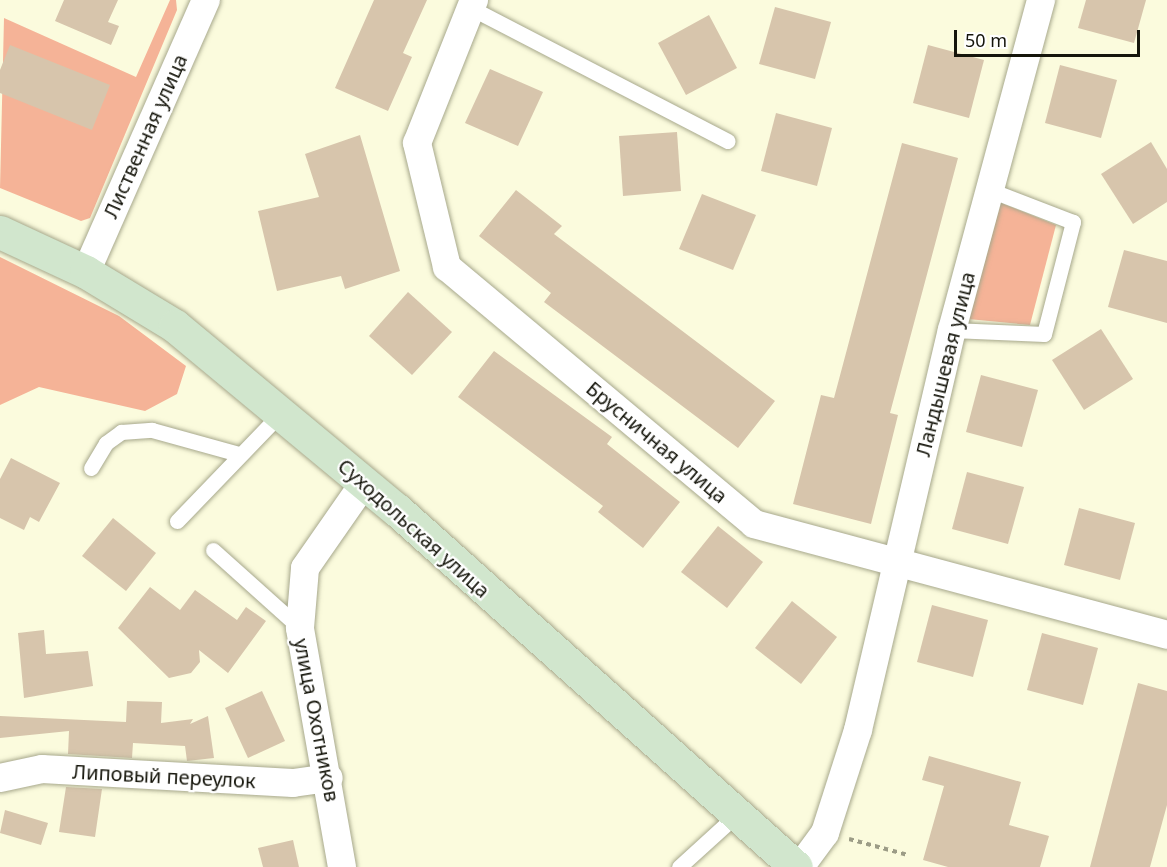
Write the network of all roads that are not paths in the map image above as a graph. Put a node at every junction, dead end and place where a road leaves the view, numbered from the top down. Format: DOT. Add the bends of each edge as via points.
graph roads {
  1 [pos="206,0"];
  2 [pos="1041,0"];
  3 [pos="473,4"];
  4 [pos="728,141"];
  5 [pos="990,190"];
  6 [pos="0,232"];
  7 [pos="86,272"];
  8 [pos="952,330"];
  9 [pos="282,411"];
  10 [pos="239,454"];
  11 [pos="91,468"];
  12 [pos="364,483"];
  13 [pos="177,521"];
  14 [pos="213,550"];
  15 [pos="898,564"];
  16 [pos="300,628"];
  17 [pos="1167,635"];
  18 [pos="0,778"];
  19 [pos="329,778"];
  20 [pos="735,816"];
  21 [pos="342,867"];
  22 [pos="679,867"];
  23 [pos="798,867"];
  1 -- 7 [label="street, Лиственная улица"];
  2 -- 5 [label="street, Ландышевая улица"];
  3 -- 4 [label="lane"];
  3 -- 15 [label="street, Брусничная улица" via="417,143 447,267 754,524"];
  5 -- 8 [label="street, Ландышевая улица"];
  5 -- 8 [label="lane" via="1073,222 1044,334"];
  6 -- 7 [label="main road, Суходольская улица"];
  7 -- 9 [label="main road, Суходольская улица" via="175,327"];
  8 -- 15 [label="street, Ландышевая улица"];
  9 -- 10 [label="lane"];
  9 -- 12 [label="main road, Суходольская улица"];
  10 -- 11 [label="lane" via="152,430 121,432 106,443"];
  10 -- 13 [label="lane"];
  12 -- 16 [label="street, улица Охотников" via="305,568"];
  12 -- 20 [label="main road, Суходольская улица"];
  14 -- 16 [label="lane"];
  15 -- 17 [label="street, Брусничная улица"];
  15 -- 23 [label="street, Ландышевая улица" via="858,730 825,833"];
  16 -- 19 [label="street, улица Охотников"];
  18 -- 19 [label="street, Липовый переулок" via="42,769 293,783"];
  19 -- 21 [label="street, улица Охотников"];
  20 -- 22 [label="lane"];
  20 -- 23 [label="main road, Суходольская улица"];
}
